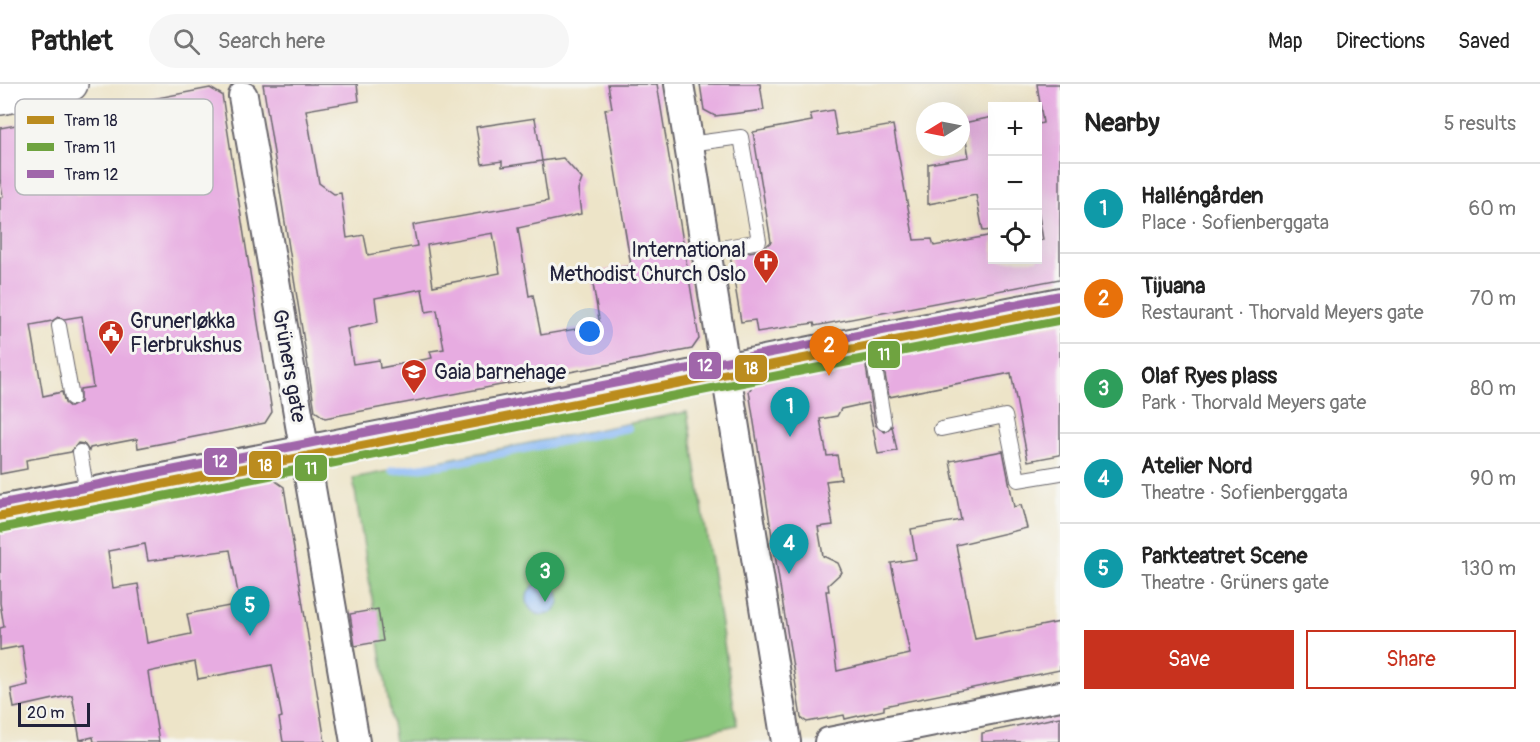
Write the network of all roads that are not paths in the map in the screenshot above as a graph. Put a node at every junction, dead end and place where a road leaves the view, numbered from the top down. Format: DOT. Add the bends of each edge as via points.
graph roads {
  1 [pos="71,84"];
  2 [pos="679,84"];
  3 [pos="243,96"];
  4 [pos="0,98"];
  5 [pos="689,144"];
  6 [pos="705,251"];
  7 [pos="1060,302"];
  8 [pos="59,326"];
  9 [pos="870,338"];
  10 [pos="724,367"];
  11 [pos="72,398"];
  12 [pos="884,423"];
  13 [pos="941,429"];
  14 [pos="80,452"];
  15 [pos="305,452"];
  16 [pos="1060,473"];
  17 [pos="87,493"];
  18 [pos="0,510"];
  19 [pos="1060,696"];
  20 [pos="355,742"];
  21 [pos="786,742"];
  22 [pos="829,742"];
  1 -- 4 [label="main road"];
  2 -- 5 [label="street"];
  3 -- 15 [label="street, Grüners gate"];
  5 -- 6 [label="street"];
  5 -- 6 [label="lane" via="741,137 759,241"];
  6 -- 10 [label="street"];
  7 -- 9 [label="street"];
  8 -- 11 [label="lane"];
  9 -- 10 [label="street"];
  9 -- 12 [label="lane"];
  10 -- 15 [label="street"];
  10 -- 21 [label="street"];
  13 -- 16 [label="lane" via="1005,416 1018,480"];
  14 -- 17 [label="lane"];
  15 -- 17 [label="street"];
  15 -- 20 [label="street, Grüners gate"];
  17 -- 18 [label="street"];
  19 -- 22 [label="street"];
}
